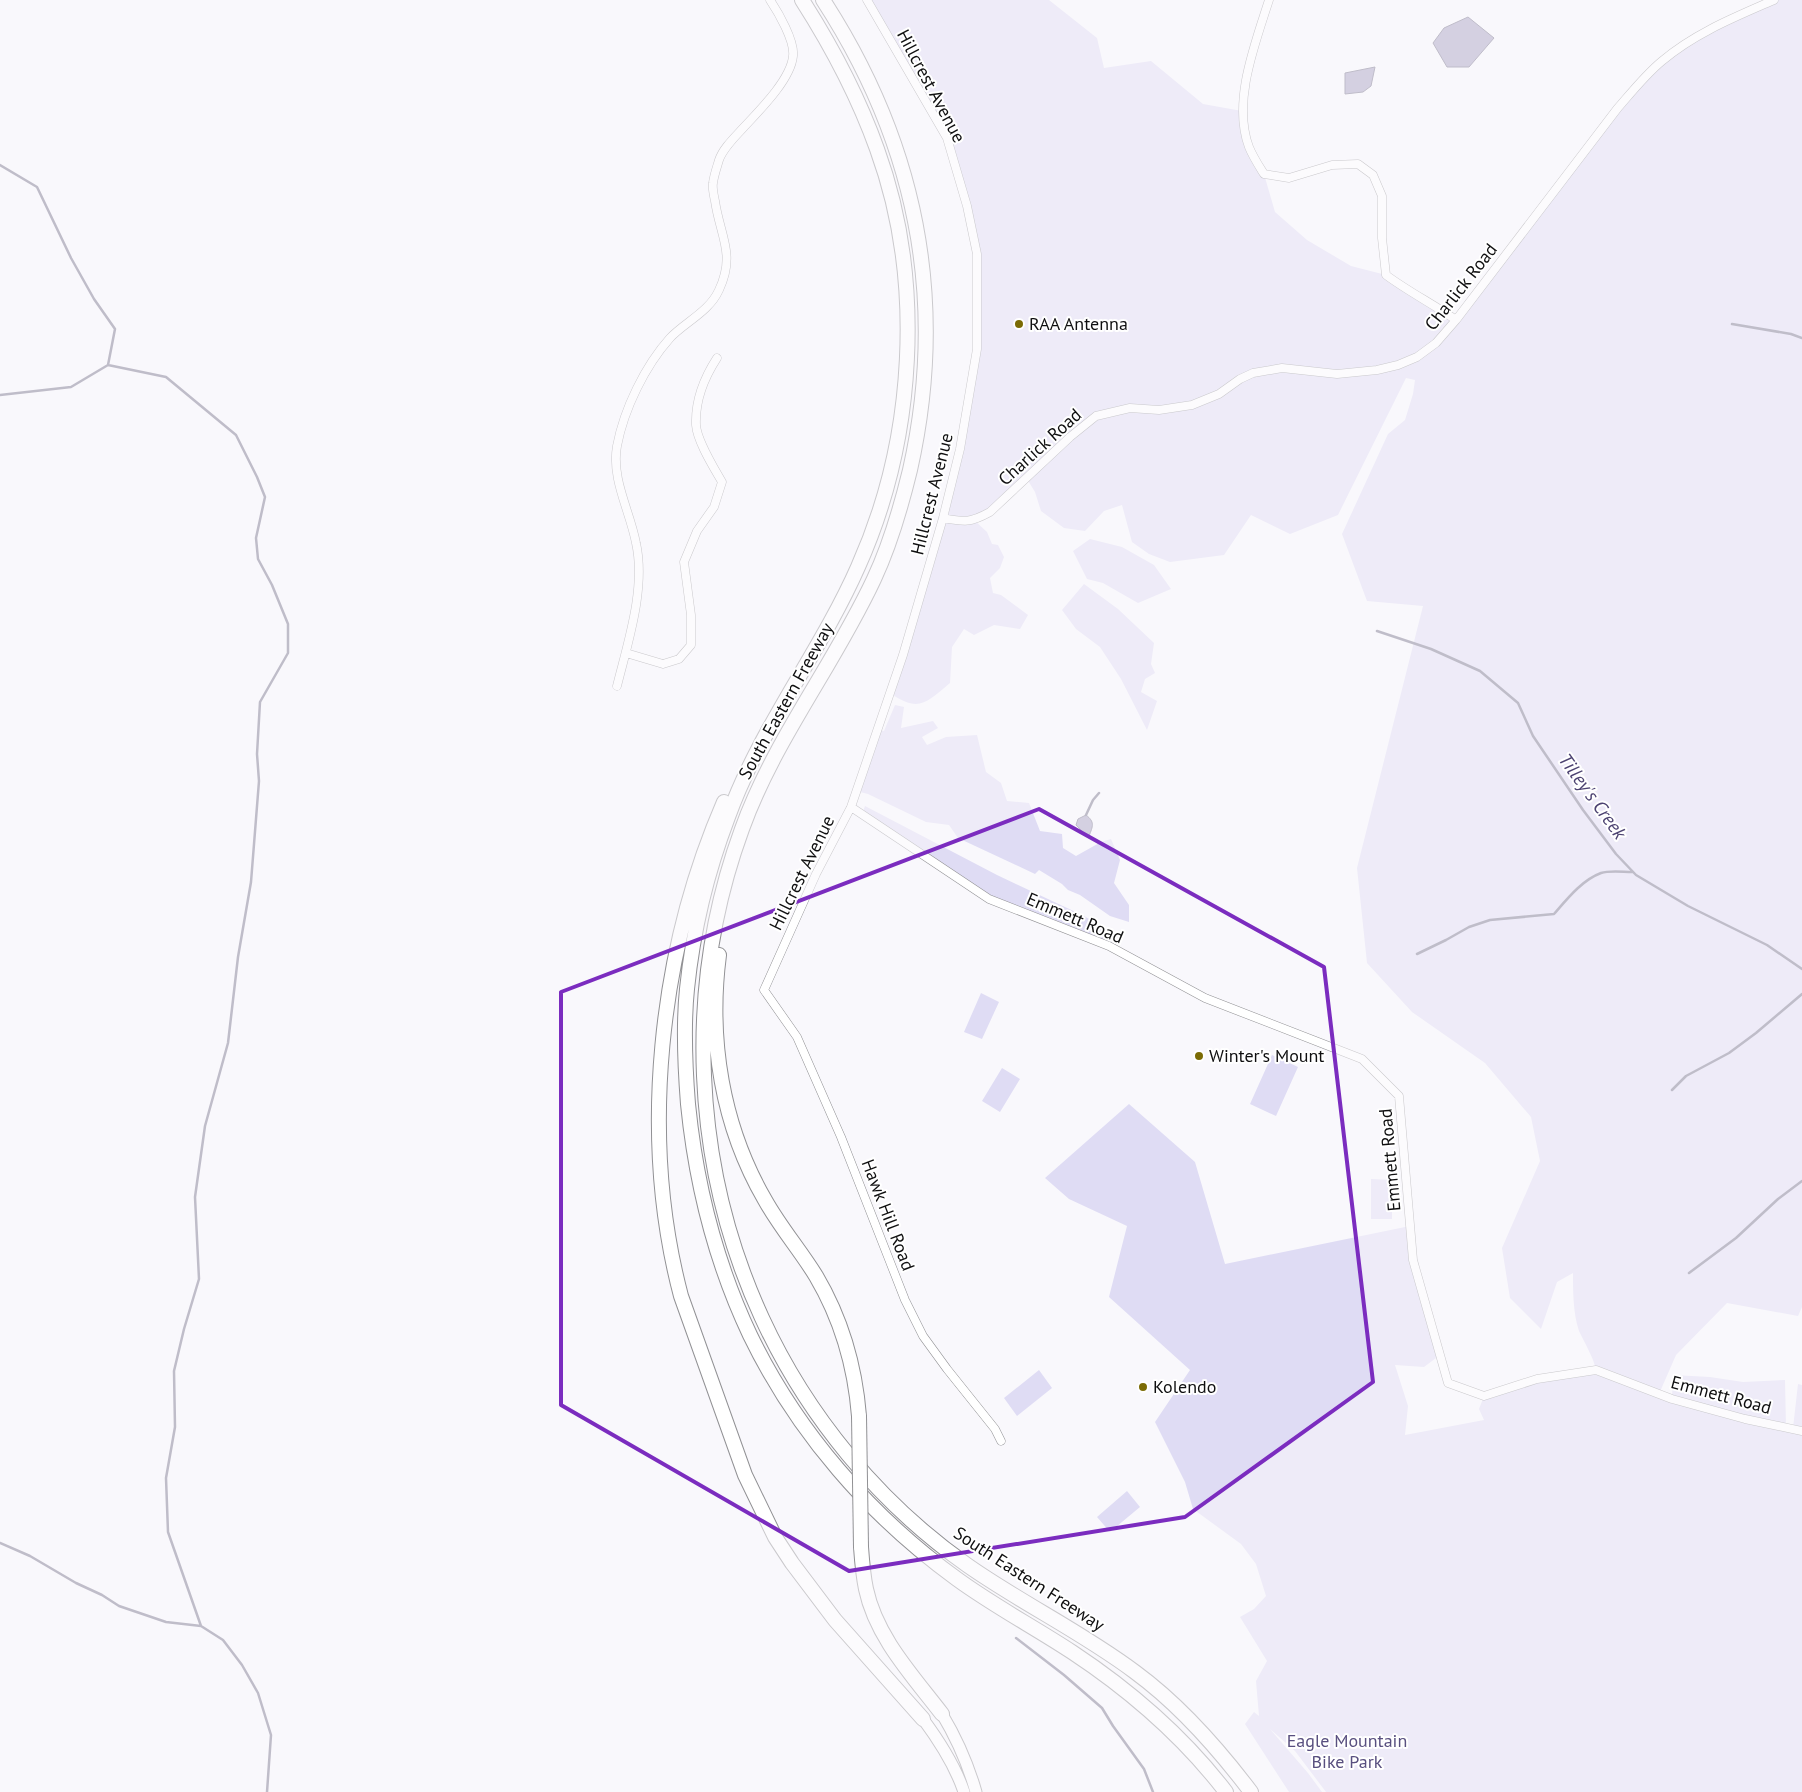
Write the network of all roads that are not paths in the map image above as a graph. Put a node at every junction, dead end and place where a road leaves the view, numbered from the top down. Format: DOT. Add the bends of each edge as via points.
graph roads {
  1 [pos="770,0"];
  2 [pos="802,0"];
  3 [pos="823,0"];
  4 [pos="867,0"];
  5 [pos="1269,0"];
  6 [pos="1774,0"];
  7 [pos="1456,320"];
  8 [pos="717,358"];
  9 [pos="943,518"];
  10 [pos="839,608"];
  11 [pos="626,653"];
  12 [pos="617,686"];
  13 [pos="851,807"];
  14 [pos="728,867"];
  15 [pos="764,990"];
  16 [pos="1802,1431"];
  17 [pos="1001,1441"];
  18 [pos="942,1714"];
  19 [pos="924,1719"];
  20 [pos="964,1792"];
  21 [pos="976,1792"];
  22 [pos="1226,1792"];
  23 [pos="1250,1792"];
  1 -- 11 [label="street" via="788,31 793,55 784,80 720,158 712,184 727,246 726,268 719,292 701,313 671,337 651,363 624,417 616,449 617,474 637,544 639,570"];
  2 -- 10 [label="highway, South Eastern Freeway" via="842,68 879,153 901,245 906,291 908,338 900,433 876,522"];
  3 -- 14 [label="highway, South Eastern Freeway" via="876,94 914,212 926,304 923,396 906,489 876,575 760,784"];
  4 -- 9 [label="street, Hillcrest Avenue" via="947,138 977,254 977,349 960,449"];
  5 -- 7 [label="street" via="1249,63 1242,111 1249,147 1264,174 1289,178 1332,165 1358,164 1373,175 1382,196 1386,275"];
  6 -- 7 [label="street, Charlick Road" via="1691,40 1645,77"];
  7 -- 9 [label="street, Charlick Road" via="1436,344 1398,366 1337,374 1282,368 1253,373 1219,394 1192,405 1159,410 1130,408 1096,416 990,512 965,522"];
  8 -- 11 [label="street" via="700,393 696,426 722,482 714,507 697,531 684,562 691,615 691,645 679,659 663,664"];
  9 -- 13 [label="street, Hillcrest Avenue" via="903,655"];
  10 -- 19 [label="highway" via="761,724 739,766 692,890 676,957 663,1042 660,1150 663,1205 681,1296 757,1503 784,1550 835,1620"];
  10 -- 22 [label="highway, South Eastern Freeway" via="746,770 714,857 693,946 686,992 686,1080 692,1144 713,1241 731,1291 771,1374 795,1413 851,1485 885,1520 955,1577 1070,1651 1145,1706 1180,1738"];
  11 -- 12 [label="street"];
  13 -- 15 [label="street, Hillcrest Avenue" via="816,874"];
  13 -- 16 [label="street, Emmett Road" via="989,899 1109,946 1205,998 1364,1062 1399,1096 1413,1260 1448,1382 1484,1396 1536,1379 1596,1370 1672,1399"];
  14 -- 18 [label="highway, bridge" via="715,1003 719,1070 734,1131 765,1201 816,1276 845,1336 854,1370 859,1416 861,1547 866,1590 885,1637"];
  14 -- 23 [label="highway, South Eastern Freeway" via="709,958 704,1003 703,1060 709,1142 717,1187 741,1267 782,1359 832,1435 894,1504 964,1563 1135,1672 1202,1732"];
  15 -- 17 [label="street, Hawk Hill Road" via="797,1036 905,1300 923,1336"];
  18 -- 21 [label="main road" via="967,1762"];
  19 -- 20 [label="main road" via="947,1755"];
}
